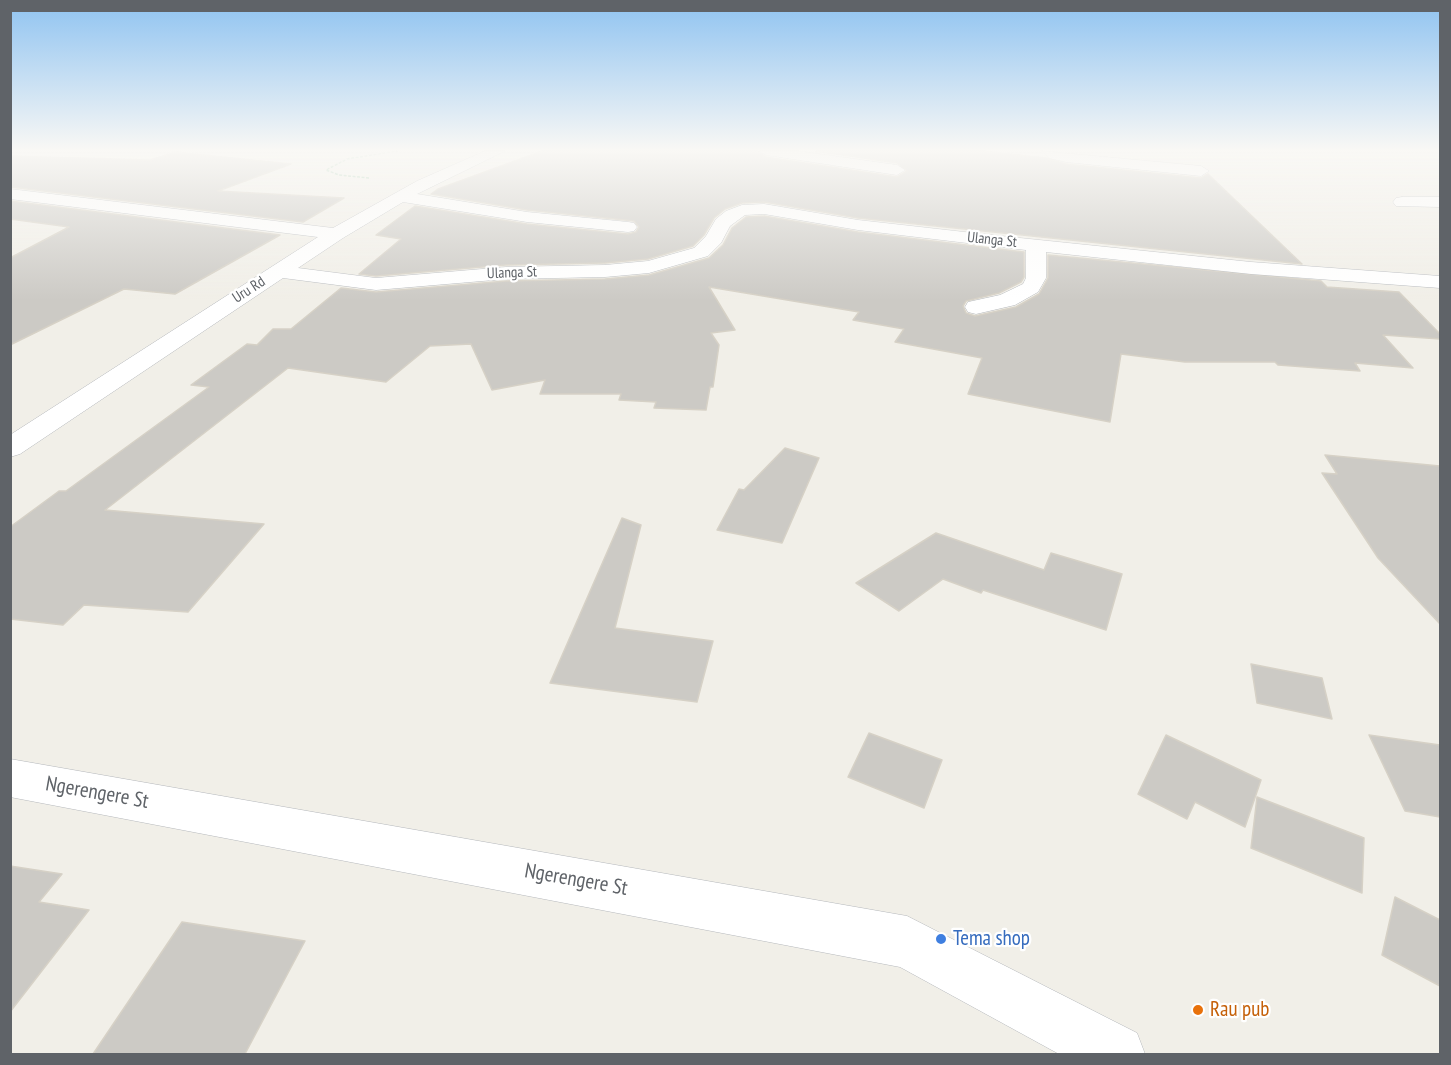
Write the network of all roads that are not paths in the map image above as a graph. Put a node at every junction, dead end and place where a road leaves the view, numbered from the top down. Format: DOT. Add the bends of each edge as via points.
graph roads {
  1 [pos="65,201"];
  2 [pos="394,201"];
  3 [pos="424,201"];
  4 [pos="1402,202"];
  5 [pos="1440,202"];
  6 [pos="628,227"];
  7 [pos="336,234"];
  8 [pos="1036,245"];
  9 [pos="278,271"];
  10 [pos="1440,282"];
  11 [pos="975,307"];
  12 [pos="10,448"];
  13 [pos="10,778"];
  14 [pos="1116,1054"];
  1 -- 7 [label="street"];
  2 -- 7 [label="street, Uru Rd"];
  3 -- 6 [label="street" via="527,217"];
  4 -- 5 [label="street"];
  7 -- 9 [label="street, Uru Rd"];
  8 -- 9 [label="street, Ulanga St" via="757,209 742,210 727,218 701,252 650,267 376,284"];
  8 -- 10 [label="street, Ulanga St" via="1251,268"];
  8 -- 11 [label="street" via="1036,278 1031,288 1007,300"];
  9 -- 12 [label="street, Uru Rd"];
  13 -- 14 [label="street, Ngerengere St" via="907,942"];
}
